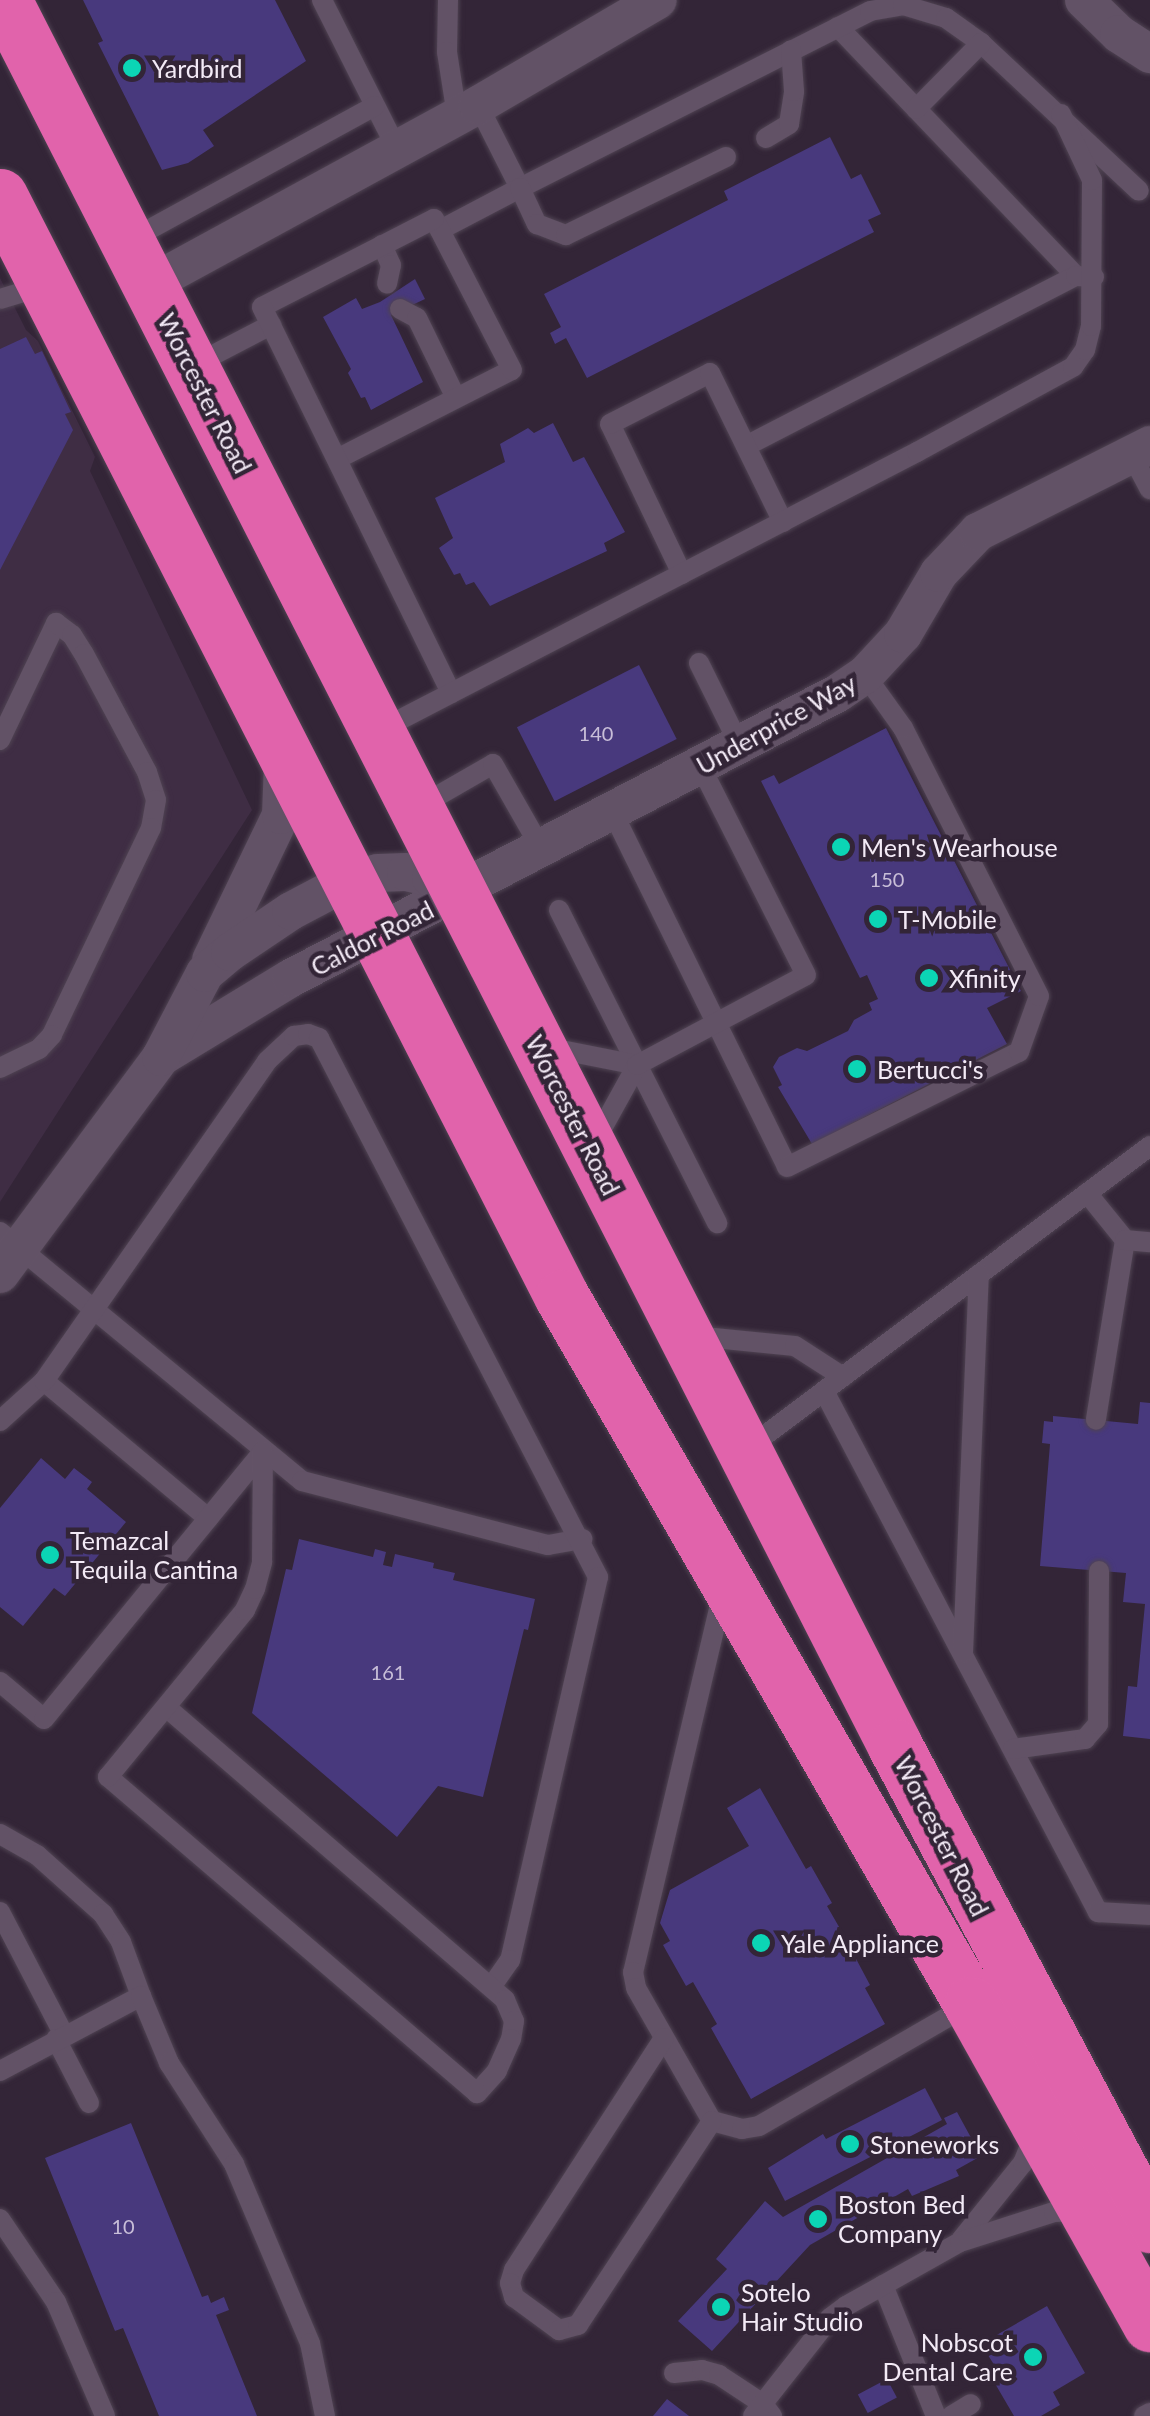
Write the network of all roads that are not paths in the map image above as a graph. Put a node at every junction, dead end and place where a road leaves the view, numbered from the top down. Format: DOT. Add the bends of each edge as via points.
graph roads {
  1 [pos="4,0"];
  2 [pos="322,0"];
  3 [pos="448,0"];
  4 [pos="658,0"];
  5 [pos="1084,0"];
  6 [pos="838,27"];
  7 [pos="981,43"];
  8 [pos="792,50"];
  9 [pos="1150,54"];
  10 [pos="375,106"];
  11 [pos="916,109"];
  12 [pos="468,110"];
  13 [pos="1060,114"];
  14 [pos="766,138"];
  15 [pos="397,149"];
  16 [pos="726,157"];
  17 [pos="520,188"];
  18 [pos="1138,192"];
  19 [pos="0,196"];
  20 [pos="440,230"];
  21 [pos="139,262"];
  22 [pos="1085,276"];
  23 [pos="23,292"];
  24 [pos="411,309"];
  25 [pos="270,324"];
  26 [pos="192,366"];
  27 [pos="456,398"];
  28 [pos="746,446"];
  29 [pos="1140,449"];
  30 [pos="336,459"];
  31 [pos="1150,489"];
  32 [pos="784,522"];
  33 [pos="682,574"];
  34 [pos="699,663"];
  35 [pos="865,674"];
  36 [pos="451,694"];
  37 [pos="378,731"];
  38 [pos="0,740"];
  39 [pos="280,745"];
  40 [pos="740,746"];
  41 [pos="700,766"];
  42 [pos="416,808"];
  43 [pos="613,813"];
  44 [pos="542,850"];
  45 [pos="348,881"];
  46 [pos="460,893"];
  47 [pos="559,910"];
  48 [pos="376,936"];
  49 [pos="205,973"];
  50 [pos="715,1024"];
  51 [pos="538,1046"];
  52 [pos="161,1056"];
  53 [pos="637,1065"];
  54 [pos="0,1068"];
  55 [pos="1150,1146"];
  56 [pos="590,1149"];
  57 [pos="1087,1193"];
  58 [pos="717,1222"];
  59 [pos="1125,1240"];
  60 [pos="1150,1242"];
  61 [pos="7,1251"];
  62 [pos="979,1274"];
  63 [pos="94,1306"];
  64 [pos="686,1336"];
  65 [pos="843,1376"];
  66 [pos="44,1381"];
  67 [pos="824,1391"];
  68 [pos="1096,1420"];
  69 [pos="0,1421"];
  70 [pos="263,1451"];
  71 [pos="744,1451"];
  72 [pos="208,1518"];
  73 [pos="582,1539"];
  74 [pos="1099,1571"];
  75 [pos="726,1579"];
  76 [pos="963,1654"];
  77 [pos="0,1682"];
  78 [pos="166,1707"];
  79 [pos="1013,1749"];
  80 [pos="1,1838"];
  81 [pos="0,1912"];
  82 [pos="1150,1915"];
  83 [pos="491,1986"];
  84 [pos="142,1996"];
  85 [pos="971,2004"];
  86 [pos="60,2037"];
  87 [pos="664,2038"];
  88 [pos="0,2071"];
  89 [pos="89,2103"];
  90 [pos="712,2121"];
  91 [pos="1036,2123"];
  92 [pos="1128,2198"];
  93 [pos="0,2219"];
  94 [pos="960,2242"];
  95 [pos="882,2285"];
  96 [pos="1150,2324"];
  97 [pos="674,2373"];
  98 [pos="970,2404"];
  99 [pos="763,2412"];
  100 [pos="105,2416"];
  101 [pos="325,2416"];
  102 [pos="936,2416"];
  103 [pos="951,2416"];
  1 -- 21 [label="highway, Worcester Road"];
  2 -- 10 [label="lane"];
  3 -- 12 [label="lane" via="447,52"];
  4 -- 12 [label="street"];
  5 -- 9 [label="street"];
  6 -- 7 [label="lane" via="870,11 903,6 946,18"];
  6 -- 8 [label="lane"];
  6 -- 11 [label="lane"];
  7 -- 11 [label="lane"];
  7 -- 13 [label="lane"];
  8 -- 14 [label="lane" via="789,124"];
  8 -- 17 [label="lane"];
  10 -- 15 [label="lane"];
  10 -- 21 [label="lane"];
  11 -- 22 [label="lane"];
  12 -- 15 [label="street"];
  12 -- 17 [label="lane"];
  13 -- 18 [label="lane"];
  13 -- 22 [label="lane" via="1092,180"];
  15 -- 21 [label="street"];
  16 -- 17 [label="lane" via="566,235 537,224"];
  17 -- 20 [label="lane"];
  19 -- 23 [label="highway, Worcester Road"];
  20 -- 25 [label="lane" via="434,219 391,267 262,307"];
  20 -- 27 [label="lane" via="512,370"];
  21 -- 26 [label="highway, Worcester Road"];
  22 -- 28 [label="lane"];
  22 -- 32 [label="lane" via="1091,326 1073,366"];
  23 -- 39 [label="highway, Worcester Road"];
  24 -- 27 [label="lane"];
  25 -- 26 [label="lane"];
  25 -- 30 [label="lane"];
  26 -- 37 [label="highway, Worcester Road"];
  27 -- 30 [label="lane"];
  28 -- 32 [label="lane"];
  28 -- 33 [label="lane" via="710,373 610,424"];
  29 -- 31 [label="lane"];
  29 -- 35 [label="street, Underprice Way" via="978,532 957,550 903,634"];
  30 -- 36 [label="lane"];
  32 -- 33 [label="lane"];
  33 -- 36 [label="lane"];
  34 -- 40 [label="lane"];
  35 -- 40 [label="street, Underprice Way"];
  35 -- 50 [label="lane" via="903,728 1039,996 1019,1052 786,1167"];
  36 -- 37 [label="lane"];
  37 -- 42 [label="highway, Worcester Road"];
  38 -- 54 [label="lane" via="56,623 84,654 156,800 151,828 52,1035"];
  39 -- 45 [label="highway, Worcester Road"];
  39 -- 49 [label="street" via="281,815"];
  40 -- 41 [label="street, Underprice Way"];
  41 -- 43 [label="street, Underprice Way"];
  41 -- 50 [label="lane" via="806,974"];
  42 -- 44 [label="lane" via="493,764"];
  42 -- 46 [label="highway, Worcester Road"];
  43 -- 44 [label="street, Underprice Way"];
  43 -- 50 [label="lane"];
  44 -- 46 [label="street, Underprice Way"];
  45 -- 46 [label="street, Caldor Road" via="406,872"];
  45 -- 48 [label="highway, Worcester Road"];
  45 -- 49 [label="street, Caldor Road" via="258,931"];
  46 -- 48 [label="street, Caldor Road"];
  46 -- 51 [label="highway, Worcester Road"];
  47 -- 53 [label="lane"];
  48 -- 52 [label="street, Caldor Road"];
  48 -- 75 [label="highway, Worcester Road" via="562,1297"];
  49 -- 52 [label="street, Caldor Road"];
  50 -- 53 [label="lane"];
  51 -- 53 [label="lane"];
  51 -- 56 [label="highway, Worcester Road"];
  52 -- 61 [label="street, Caldor Road"];
  53 -- 56 [label="lane"];
  53 -- 58 [label="lane"];
  55 -- 57 [label="lane"];
  56 -- 64 [label="highway, Worcester Road"];
  57 -- 59 [label="lane"];
  57 -- 62 [label="lane"];
  59 -- 60 [label="lane"];
  59 -- 68 [label="lane"];
  61 -- 63 [label="lane"];
  62 -- 65 [label="lane"];
  62 -- 76 [label="lane"];
  63 -- 66 [label="lane"];
  63 -- 70 [label="lane"];
  63 -- 73 [label="lane" via="274,1053 294,1036 319,1038"];
  64 -- 65 [label="lane" via="795,1346"];
  64 -- 71 [label="highway, Worcester Road"];
  65 -- 67 [label="lane"];
  66 -- 69 [label="lane"];
  66 -- 72 [label="lane"];
  67 -- 71 [label="lane"];
  67 -- 76 [label="lane"];
  70 -- 72 [label="lane"];
  70 -- 73 [label="lane" via="320,1488 548,1545"];
  70 -- 78 [label="lane" via="262,1562 255,1589"];
  71 -- 92 [label="highway, Worcester Road"];
  72 -- 77 [label="lane" via="44,1719"];
  73 -- 83 [label="lane" via="598,1576 596,1593 510,1960"];
  74 -- 79 [label="lane" via="1098,1724 1085,1738"];
  75 -- 85 [label="highway, Worcester Road"];
  75 -- 87 [label="lane" via="634,1962 636,1988"];
  76 -- 79 [label="lane"];
  78 -- 83 [label="lane"];
  78 -- 83 [label="lane" via="108,1777 478,2092 505,2056 514,2021"];
  79 -- 82 [label="lane" via="1098,1912"];
  80 -- 84 [label="lane" via="37,1855 103,1914 122,1942"];
  81 -- 86 [label="lane"];
  84 -- 86 [label="lane"];
  84 -- 101 [label="lane" via="169,2063 234,2164 295,2303 317,2364"];
  85 -- 90 [label="lane" via="759,2126"];
  85 -- 91 [label="highway, Worcester Road"];
  86 -- 88 [label="lane"];
  86 -- 89 [label="lane"];
  87 -- 90 [label="lane"];
  87 -- 90 [label="lane" via="514,2270 510,2283 519,2302 559,2330 578,2324"];
  91 -- 92 [label="highway, Worcester Road"];
  91 -- 94 [label="lane" via="1023,2162"];
  92 -- 94 [label="lane" via="1054,2212"];
  92 -- 96 [label="highway, Worcester Road"];
  93 -- 100 [label="lane" via="62,2314"];
  94 -- 95 [label="lane"];
  95 -- 99 [label="lane" via="830,2318"];
  95 -- 102 [label="lane"];
  97 -- 99 [label="lane" via="710,2372"];
  98 -- 103 [label="lane"];
}
